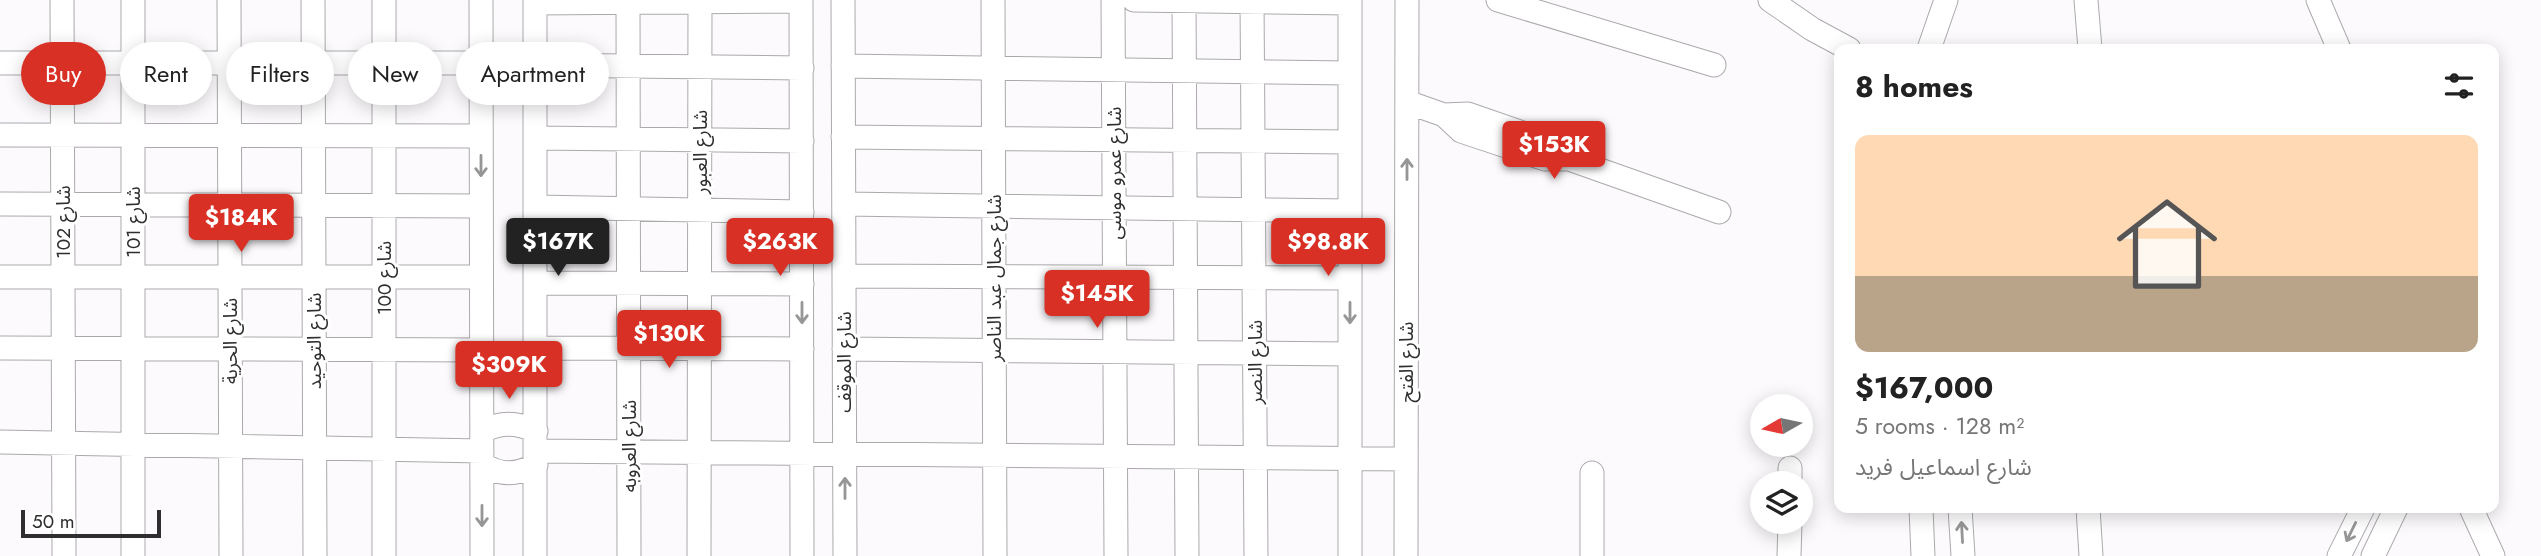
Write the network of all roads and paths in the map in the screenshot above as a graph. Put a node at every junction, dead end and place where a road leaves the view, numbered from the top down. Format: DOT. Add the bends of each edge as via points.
graph roads {
  1 [pos="62,0"];
  2 [pos="133,0"];
  3 [pos="229,0"];
  4 [pos="313,0"];
  5 [pos="384,0"];
  6 [pos="481,0"];
  7 [pos="843,0"];
  8 [pos="993,0"];
  9 [pos="1113,0"];
  10 [pos="1134,0"];
  11 [pos="1184,0"];
  12 [pos="1407,0"];
  13 [pos="1498,0"];
  14 [pos="1770,0"];
  15 [pos="1946,0"];
  16 [pos="2086,0"];
  17 [pos="2318,0"];
  18 [pos="535,1"];
  19 [pos="628,1"];
  20 [pos="700,1"];
  21 [pos="801,1"];
  22 [pos="1252,1"];
  23 [pos="1350,1"];
  24 [pos="62,42"];
  25 [pos="133,42"];
  26 [pos="229,42"];
  27 [pos="314,42"];
  28 [pos="384,42"];
  29 [pos="481,42"];
  30 [pos="535,42"];
  31 [pos="1840,44"];
  32 [pos="1931,44"];
  33 [pos="2090,44"];
  34 [pos="2337,44"];
  35 [pos="0,63"];
  36 [pos="21,63"];
  37 [pos="1714,65"];
  38 [pos="609,66"];
  39 [pos="628,66"];
  40 [pos="699,66"];
  41 [pos="843,66"];
  42 [pos="802,68"];
  43 [pos="993,68"];
  44 [pos="1113,70"];
  45 [pos="1184,71"];
  46 [pos="1252,72"];
  47 [pos="1350,73"];
  48 [pos="1407,102"];
  49 [pos="63,105"];
  50 [pos="133,105"];
  51 [pos="229,105"];
  52 [pos="314,105"];
  53 [pos="384,105"];
  54 [pos="481,105"];
  55 [pos="535,105"];
  56 [pos="0,135"];
  57 [pos="229,135"];
  58 [pos="63,136"];
  59 [pos="133,136"];
  60 [pos="314,136"];
  61 [pos="384,136"];
  62 [pos="481,136"];
  63 [pos="844,136"];
  64 [pos="535,138"];
  65 [pos="993,138"];
  66 [pos="628,139"];
  67 [pos="1114,139"];
  68 [pos="700,140"];
  69 [pos="1185,140"];
  70 [pos="802,141"];
  71 [pos="1253,141"];
  72 [pos="1350,142"];
  73 [pos="0,204"];
  74 [pos="63,204"];
  75 [pos="133,204"];
  76 [pos="230,204"];
  77 [pos="844,204"];
  78 [pos="313,206"];
  79 [pos="384,206"];
  80 [pos="481,206"];
  81 [pos="994,206"];
  82 [pos="1114,207"];
  83 [pos="536,208"];
  84 [pos="1185,208"];
  85 [pos="628,209"];
  86 [pos="1253,209"];
  87 [pos="700,210"];
  88 [pos="1350,211"];
  89 [pos="802,212"];
  90 [pos="1720,212"];
  91 [pos="230,276"];
  92 [pos="844,276"];
  93 [pos="0,277"];
  94 [pos="63,277"];
  95 [pos="133,277"];
  96 [pos="314,277"];
  97 [pos="384,277"];
  98 [pos="481,277"];
  99 [pos="994,277"];
  100 [pos="1115,278"];
  101 [pos="1186,278"];
  102 [pos="1254,278"];
  103 [pos="1350,278"];
  104 [pos="536,283"];
  105 [pos="629,283"];
  106 [pos="699,283"];
  107 [pos="802,284"];
  108 [pos="0,348"];
  109 [pos="63,348"];
  110 [pos="230,348"];
  111 [pos="536,348"];
  112 [pos="628,348"];
  113 [pos="133,349"];
  114 [pos="314,349"];
  115 [pos="699,349"];
  116 [pos="802,349"];
  117 [pos="844,349"];
  118 [pos="384,350"];
  119 [pos="481,350"];
  120 [pos="995,351"];
  121 [pos="1115,352"];
  122 [pos="1186,352"];
  123 [pos="1254,353"];
  124 [pos="1350,354"];
  125 [pos="0,442"];
  126 [pos="64,443"];
  127 [pos="133,444"];
  128 [pos="231,446"];
  129 [pos="315,448"];
  130 [pos="384,449"];
  131 [pos="482,449"];
  132 [pos="536,449"];
  133 [pos="629,452"];
  134 [pos="699,453"];
  135 [pos="802,454"];
  136 [pos="845,454"];
  137 [pos="995,455"];
  138 [pos="1116,456"];
  139 [pos="1187,457"];
  140 [pos="1255,457"];
  141 [pos="1350,458"];
  142 [pos="1406,459"];
  143 [pos="1592,473"];
  144 [pos="1921,513"];
  145 [pos="1960,513"];
  146 [pos="2088,513"];
  147 [pos="2360,513"];
  148 [pos="2394,513"];
  149 [pos="2473,513"];
  150 [pos="1790,534"];
  151 [pos="2490,554"];
  152 [pos="64,556"];
  153 [pos="133,556"];
  154 [pos="231,556"];
  155 [pos="315,556"];
  156 [pos="384,556"];
  157 [pos="482,556"];
  158 [pos="535,556"];
  159 [pos="629,556"];
  160 [pos="699,556"];
  161 [pos="803,556"];
  162 [pos="845,556"];
  163 [pos="995,556"];
  164 [pos="1116,556"];
  165 [pos="1187,556"];
  166 [pos="1256,556"];
  167 [pos="1350,556"];
  168 [pos="1406,556"];
  169 [pos="1592,556"];
  170 [pos="1789,556"];
  171 [pos="1923,556"];
  172 [pos="1963,556"];
  173 [pos="2091,556"];
  174 [pos="2339,556"];
  175 [pos="2373,556"];
  1 -- 24 [label="street, شارع 102"];
  2 -- 25 [label="street, شارع 101"];
  3 -- 26 [label="street, شارع الحرية"];
  4 -- 27 [label="street, شارع التوحيد"];
  5 -- 28 [label="street, شارع 100"];
  6 -- 29 [label="street"];
  7 -- 41 [label="street, شارع الموقف"];
  8 -- 43 [label="street, شارع جمال عبد الناصر"];
  9 -- 44 [label="street, شارع عمرو موسى"];
  10 -- 11 [label="street"];
  11 -- 22 [label="street"];
  11 -- 45 [label="street"];
  12 -- 48 [label="street, شارع الفتح"];
  13 -- 37 [label="street"];
  14 -- 31 [label="street"];
  15 -- 32 [label="street"];
  16 -- 33 [label="street"];
  17 -- 34 [label="street"];
  18 -- 19 [label="street"];
  18 -- 30 [label="street"];
  19 -- 20 [label="street"];
  19 -- 39 [label="street, شارع العروبه"];
  20 -- 21 [label="street"];
  20 -- 40 [label="street, شارع العبور"];
  21 -- 42 [label="street"];
  22 -- 23 [label="street"];
  22 -- 46 [label="street, شارع النصر"];
  23 -- 47 [label="street"];
  35 -- 36 [label="street"];
  38 -- 39 [label="street"];
  39 -- 40 [label="street"];
  39 -- 66 [label="street, شارع العروبه"];
  40 -- 42 [label="street"];
  40 -- 68 [label="street, شارع العبور"];
  41 -- 43 [label="street"];
  41 -- 63 [label="street, شارع الموقف"];
  42 -- 70 [label="street"];
  43 -- 44 [label="street"];
  43 -- 65 [label="street, شارع جمال عبد الناصر"];
  44 -- 45 [label="street"];
  44 -- 67 [label="street, شارع عمرو موسى"];
  45 -- 46 [label="street"];
  45 -- 69 [label="street"];
  46 -- 47 [label="street"];
  46 -- 71 [label="street, شارع النصر"];
  47 -- 72 [label="street"];
  48 -- 90 [label="street" via="1444,115 1468,114 1554,144 1569,159"];
  142 -- 48 [label="street, شارع الفتح, one-way"];
  49 -- 58 [label="street, شارع 102"];
  50 -- 59 [label="street, شارع 101"];
  51 -- 57 [label="street, شارع الحرية"];
  52 -- 60 [label="street, شارع التوحيد"];
  53 -- 61 [label="street, شارع 100"];
  54 -- 62 [label="street"];
  55 -- 64 [label="street"];
  56 -- 58 [label="street"];
  57 -- 59 [label="street"];
  57 -- 60 [label="street"];
  57 -- 76 [label="street, شارع الحرية"];
  58 -- 59 [label="street"];
  58 -- 74 [label="street, شارع 102"];
  59 -- 75 [label="street, شارع 101"];
  60 -- 61 [label="street"];
  60 -- 78 [label="street, شارع التوحيد"];
  61 -- 62 [label="street"];
  61 -- 79 [label="street, شارع 100"];
  62 -- 80 [label="street, one-way"];
  63 -- 65 [label="street"];
  63 -- 77 [label="street, شارع الموقف"];
  64 -- 66 [label="street"];
  64 -- 83 [label="street"];
  65 -- 67 [label="street"];
  65 -- 81 [label="street, شارع جمال عبد الناصر"];
  66 -- 68 [label="street"];
  66 -- 85 [label="street, شارع العروبه"];
  67 -- 69 [label="street"];
  67 -- 82 [label="street, شارع عمرو موسى"];
  68 -- 70 [label="street"];
  68 -- 87 [label="street, شارع العبور"];
  69 -- 71 [label="street"];
  69 -- 84 [label="street"];
  70 -- 89 [label="street"];
  71 -- 72 [label="street"];
  71 -- 86 [label="street, شارع النصر"];
  72 -- 88 [label="street"];
  73 -- 74 [label="street"];
  74 -- 75 [label="street"];
  74 -- 94 [label="street, شارع 102"];
  75 -- 76 [label="street"];
  75 -- 95 [label="street, شارع 101"];
  76 -- 78 [label="street"];
  76 -- 91 [label="street, شارع الحرية"];
  77 -- 81 [label="street"];
  77 -- 92 [label="street, شارع الموقف"];
  78 -- 79 [label="street"];
  78 -- 96 [label="street, شارع التوحيد"];
  79 -- 80 [label="street"];
  79 -- 97 [label="street, شارع 100"];
  80 -- 98 [label="street"];
  81 -- 82 [label="street"];
  81 -- 99 [label="street, شارع جمال عبد الناصر"];
  82 -- 84 [label="street"];
  82 -- 100 [label="street, شارع عمرو موسى"];
  83 -- 85 [label="street"];
  83 -- 104 [label="street"];
  84 -- 86 [label="street"];
  84 -- 101 [label="street"];
  85 -- 87 [label="street"];
  85 -- 105 [label="street, شارع العروبه"];
  86 -- 88 [label="street"];
  86 -- 102 [label="street, شارع النصر"];
  87 -- 89 [label="street"];
  87 -- 106 [label="street, شارع العبور"];
  88 -- 103 [label="street"];
  89 -- 107 [label="street"];
  91 -- 95 [label="street"];
  91 -- 96 [label="street"];
  91 -- 110 [label="street, شارع الحرية"];
  92 -- 99 [label="street"];
  92 -- 117 [label="street, شارع الموقف"];
  93 -- 94 [label="street"];
  94 -- 95 [label="street"];
  94 -- 109 [label="street, شارع 102"];
  95 -- 113 [label="street, شارع 101"];
  96 -- 97 [label="street"];
  96 -- 114 [label="street, شارع التوحيد"];
  97 -- 98 [label="street"];
  97 -- 118 [label="street, شارع 100"];
  98 -- 119 [label="street"];
  99 -- 100 [label="street"];
  99 -- 120 [label="street, شارع جمال عبد الناصر"];
  100 -- 101 [label="street"];
  100 -- 121 [label="street, شارع عمرو موسى"];
  101 -- 102 [label="street"];
  101 -- 122 [label="street"];
  102 -- 103 [label="street"];
  102 -- 123 [label="street, شارع النصر"];
  103 -- 124 [label="street, one-way"];
  104 -- 105 [label="street"];
  104 -- 111 [label="street"];
  105 -- 106 [label="street"];
  105 -- 112 [label="street, شارع العروبه"];
  106 -- 107 [label="street"];
  106 -- 115 [label="street, شارع العبور"];
  107 -- 116 [label="street, one-way"];
  108 -- 109 [label="street"];
  109 -- 113 [label="street"];
  109 -- 126 [label="street, شارع 102"];
  110 -- 113 [label="street"];
  110 -- 114 [label="street"];
  110 -- 128 [label="street, شارع الحرية"];
  111 -- 112 [label="street"];
  111 -- 132 [label="street"];
  112 -- 115 [label="street"];
  112 -- 133 [label="street, شارع العروبه"];
  113 -- 127 [label="street, شارع 101"];
  114 -- 118 [label="street"];
  114 -- 129 [label="street, شارع التوحيد"];
  115 -- 116 [label="street"];
  115 -- 134 [label="street, شارع العبور"];
  116 -- 135 [label="street"];
  117 -- 120 [label="street"];
  117 -- 136 [label="street, شارع الموقف"];
  118 -- 119 [label="street"];
  118 -- 130 [label="street, شارع 100"];
  119 -- 131 [label="street"];
  120 -- 121 [label="street"];
  120 -- 137 [label="street, شارع جمال عبد الناصر"];
  121 -- 122 [label="street"];
  121 -- 138 [label="street, شارع عمرو موسى"];
  122 -- 123 [label="street"];
  122 -- 139 [label="street"];
  123 -- 124 [label="street"];
  123 -- 140 [label="street, شارع النصر"];
  124 -- 141 [label="street"];
  125 -- 126 [label="street"];
  126 -- 127 [label="street"];
  126 -- 152 [label="street, شارع 102"];
  127 -- 128 [label="street"];
  127 -- 153 [label="street, شارع 101"];
  128 -- 129 [label="street"];
  128 -- 154 [label="street, شارع الحرية"];
  129 -- 130 [label="street"];
  129 -- 155 [label="street, شارع التوحيد"];
  130 -- 131 [label="street"];
  130 -- 156 [label="street, شارع 100"];
  131 -- 132 [label="street" via="493,471 508,474 522,472"];
  131 -- 132 [label="street" via="495,425 509,423 524,425"];
  131 -- 157 [label="street, one-way"];
  132 -- 133 [label="street"];
  132 -- 158 [label="street"];
  133 -- 134 [label="street"];
  133 -- 159 [label="street, شارع العروبه"];
  134 -- 135 [label="street"];
  134 -- 160 [label="street, شارع العبور"];
  135 -- 136 [label="street"];
  135 -- 161 [label="street"];
  136 -- 137 [label="street"];
  162 -- 136 [label="street, شارع الموقف, one-way"];
  137 -- 138 [label="street"];
  137 -- 163 [label="street, شارع جمال عبد الناصر"];
  138 -- 139 [label="street"];
  138 -- 164 [label="street, شارع عمرو موسى"];
  139 -- 140 [label="street"];
  139 -- 165 [label="street"];
  140 -- 141 [label="street"];
  140 -- 166 [label="street, شارع النصر"];
  141 -- 142 [label="street"];
  141 -- 167 [label="street"];
  142 -- 168 [label="street, شارع الفتح"];
  143 -- 169 [label="street"];
  144 -- 171 [label="street"];
  172 -- 145 [label="street, one-way"];
  146 -- 173 [label="street"];
  147 -- 174 [label="street, one-way"];
  148 -- 175 [label="street"];
  149 -- 151 [label="street"];
  150 -- 170 [label="street"];
}
